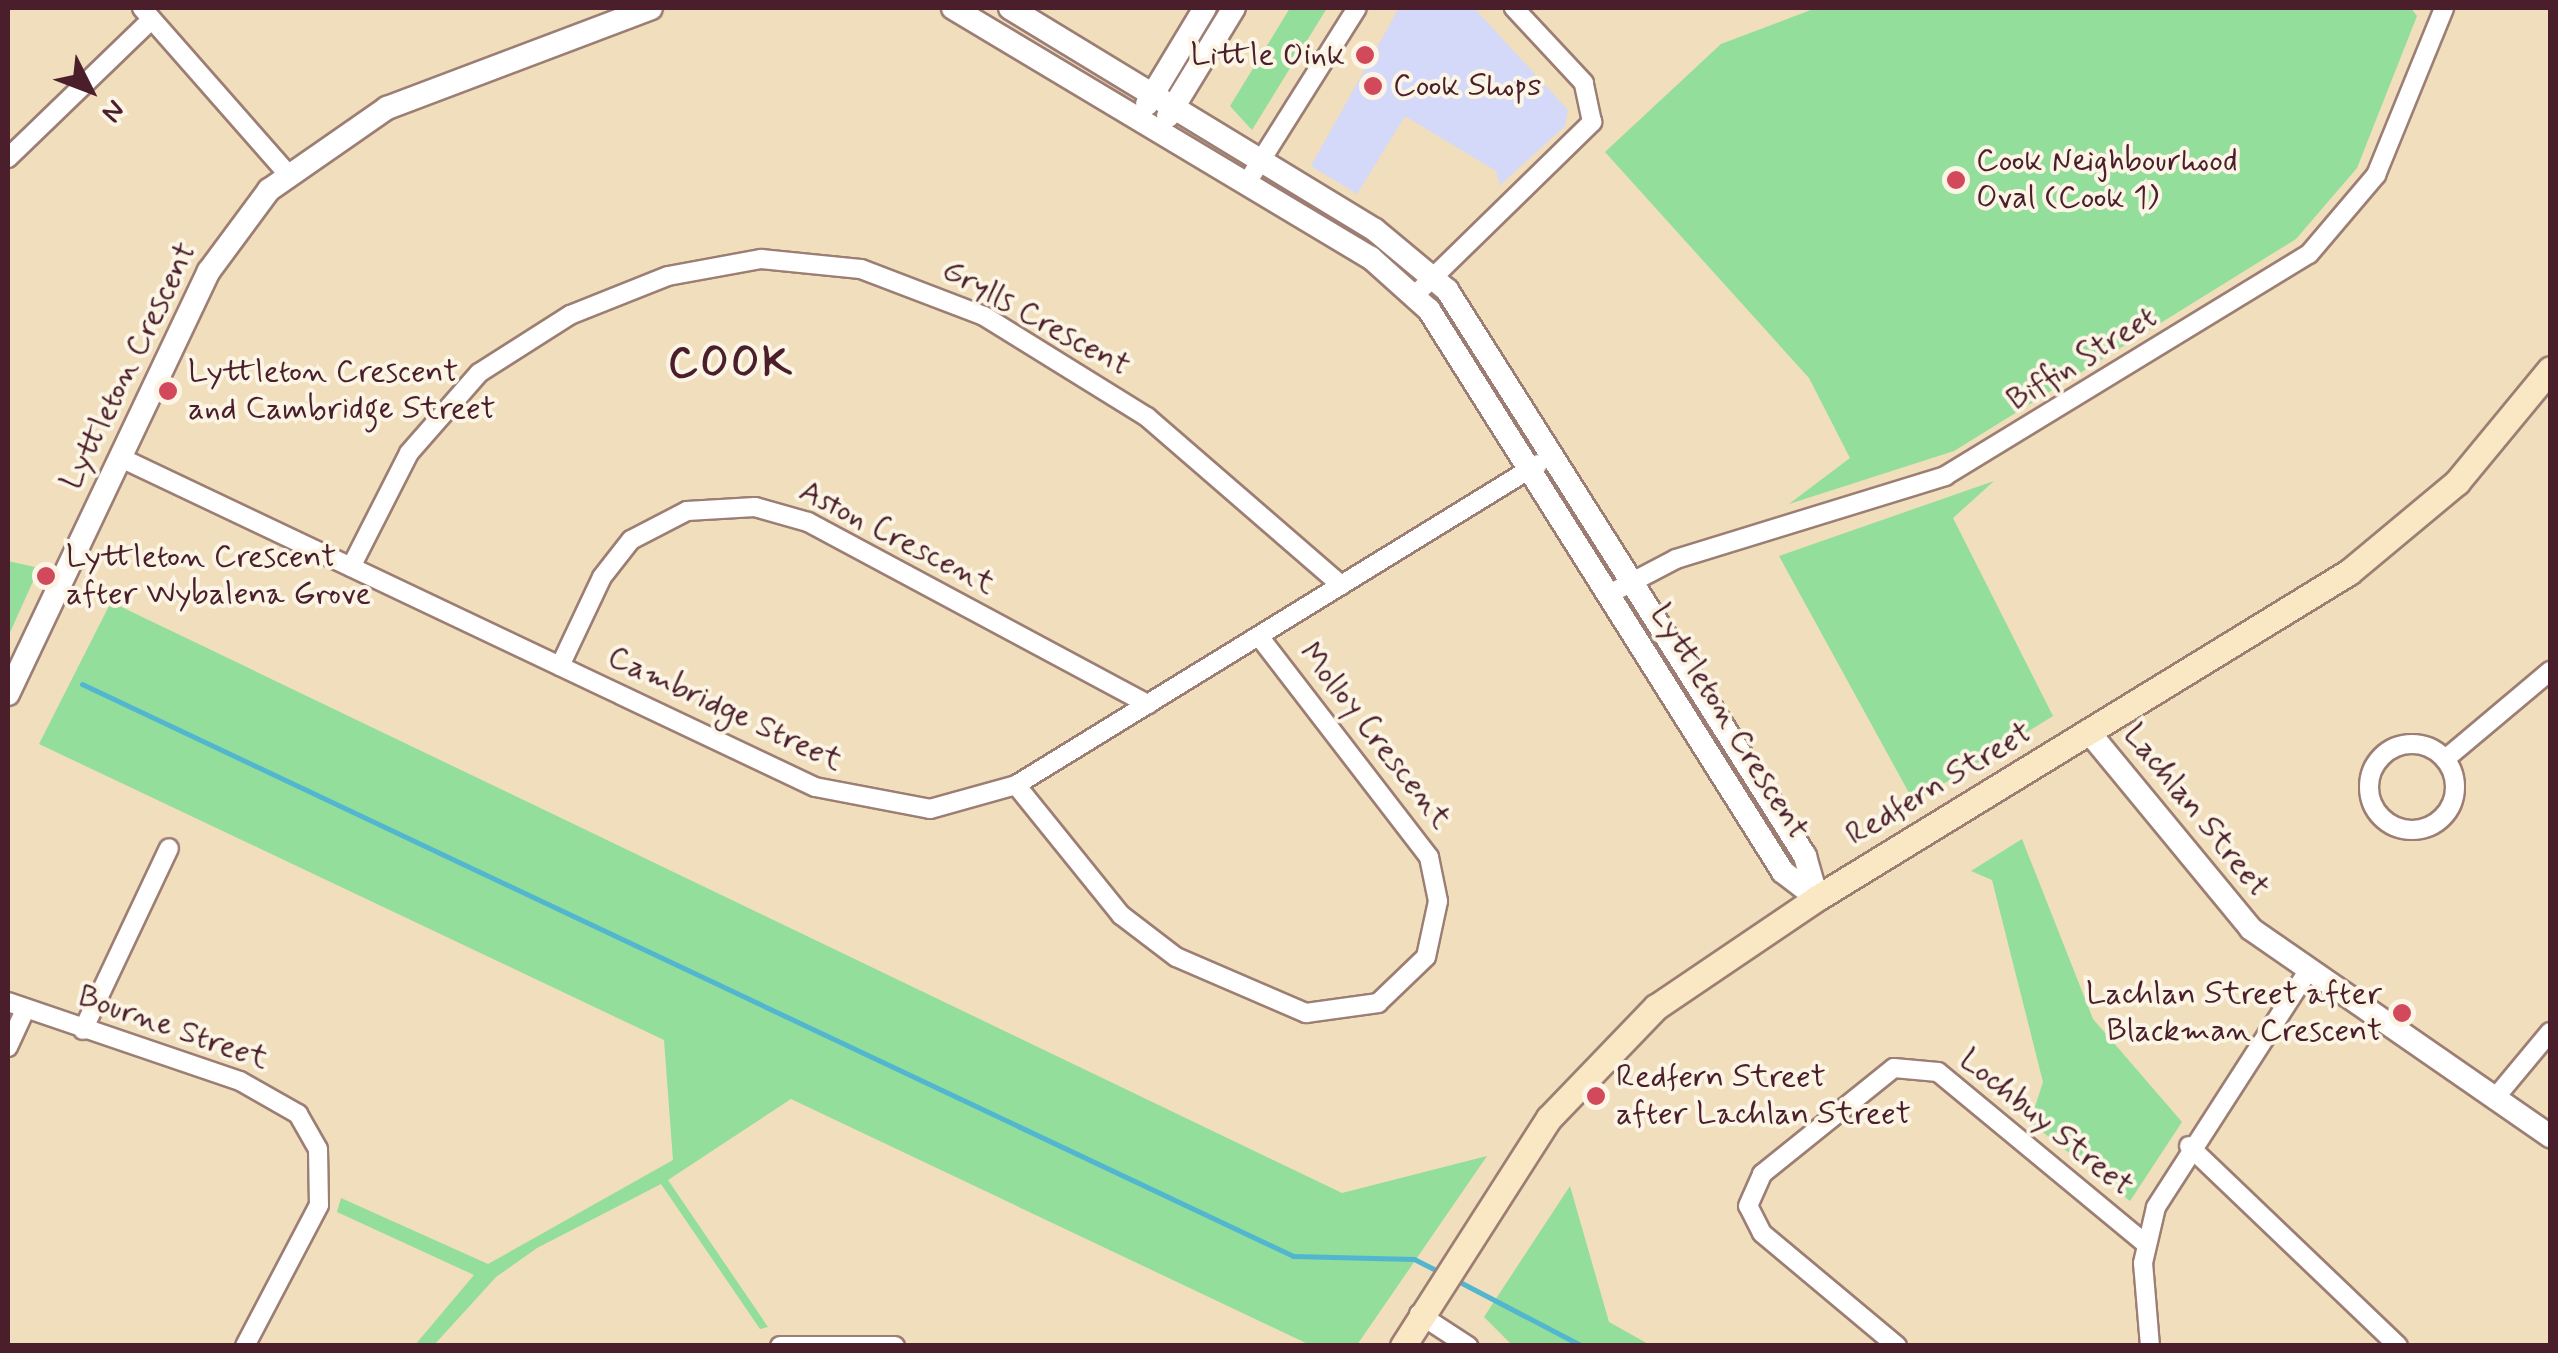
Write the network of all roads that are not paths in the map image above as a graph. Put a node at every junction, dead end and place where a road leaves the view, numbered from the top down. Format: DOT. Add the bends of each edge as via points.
graph roads {
  1 [pos="650,8"];
  2 [pos="954,8"];
  3 [pos="1010,8"];
  4 [pos="1206,8"];
  5 [pos="1234,8"];
  6 [pos="1357,8"];
  7 [pos="1514,8"];
  8 [pos="2444,8"];
  9 [pos="146,14"];
  10 [pos="1154,93"];
  11 [pos="1175,106"];
  12 [pos="1140,115"];
  13 [pos="1161,128"];
  14 [pos="10,151"];
  15 [pos="1262,159"];
  16 [pos="287,173"];
  17 [pos="1248,181"];
  18 [pos="1434,277"];
  19 [pos="1415,295"];
  20 [pos="2550,369"];
  21 [pos="1556,453"];
  22 [pos="119,457"];
  23 [pos="1533,467"];
  24 [pos="351,567"];
  25 [pos="1634,579"];
  26 [pos="1341,585"];
  27 [pos="1611,593"];
  28 [pos="1259,636"];
  29 [pos="560,666"];
  30 [pos="2550,671"];
  31 [pos="8,694"];
  32 [pos="1148,704"];
  33 [pos="2088,731"];
  34 [pos="2450,755"];
  35 [pos="1016,786"];
  36 [pos="169,848"];
  37 [pos="1816,898"];
  38 [pos="2308,971"];
  39 [pos="16,1006"];
  40 [pos="83,1030"];
  41 [pos="2550,1032"];
  42 [pos="8,1047"];
  43 [pos="2495,1098"];
  44 [pos="2550,1136"];
  45 [pos="2190,1146"];
  46 [pos="2146,1244"];
  47 [pos="1419,1314"];
  48 [pos="244,1346"];
  49 [pos="780,1346"];
  50 [pos="895,1346"];
  51 [pos="1392,1346"];
  52 [pos="1404,1346"];
  53 [pos="1468,1346"];
  54 [pos="1897,1346"];
  55 [pos="2150,1346"];
  56 [pos="2398,1346"];
  1 -- 16 [label="street, Lyttleton Crescent" via="387,108"];
  2 -- 12 [label="street, Lyttleton Crescent"];
  3 -- 10 [label="street, Lyttleton Crescent"];
  4 -- 10 [label="street"];
  5 -- 11 [label="street"];
  6 -- 15 [label="street"];
  7 -- 18 [label="street" via="1584,83 1592,122"];
  8 -- 25 [label="street, Biffin Street" via="2376,175 2325,241 1980,458"];
  9 -- 14 [label="street"];
  9 -- 16 [label="street"];
  10 -- 11 [label="street, Lyttleton Crescent"];
  10 -- 12 [label="street"];
  11 -- 13 [label="street"];
  11 -- 15 [label="street, Lyttleton Crescent"];
  12 -- 13 [label="street, Lyttleton Crescent"];
  13 -- 17 [label="street, Lyttleton Crescent"];
  15 -- 17 [label="street"];
  15 -- 18 [label="street, Lyttleton Crescent"];
  16 -- 22 [label="street, Lyttleton Crescent" via="208,271"];
  17 -- 19 [label="street, Lyttleton Crescent"];
  18 -- 19 [label="street"];
  18 -- 21 [label="street, Lyttleton Crescent"];
  19 -- 23 [label="street, Lyttleton Crescent" via="1455,341"];
  20 -- 33 [label="main road, Redfern Street" via="2413,523"];
  21 -- 23 [label="street, Cambridge Street"];
  21 -- 25 [label="street, Lyttleton Crescent"];
  22 -- 24 [label="street, Cambridge Street"];
  22 -- 31 [label="street, Lyttleton Crescent"];
  23 -- 26 [label="street, Cambridge Street"];
  23 -- 27 [label="street, Lyttleton Crescent"];
  24 -- 26 [label="street, Grylls Crescent" via="409,453 479,373 570,315 668,276 761,259 861,269 984,316 1147,418"];
  24 -- 29 [label="street, Cambridge Street"];
  25 -- 27 [label="street, Biffin Street"];
  25 -- 37 [label="street, Lyttleton Crescent" via="1805,856"];
  26 -- 28 [label="street, Cambridge Street"];
  27 -- 37 [label="street, Lyttleton Crescent" via="1783,872"];
  28 -- 32 [label="street, Cambridge Street"];
  28 -- 35 [label="street, Molloy Crescent" via="1429,857 1438,902 1426,956 1378,1003 1306,1013 1176,957 1122,915"];
  29 -- 32 [label="street, Aston Crescent" via="602,577 631,540 687,511 755,507 808,522"];
  29 -- 35 [label="street, Cambridge Street" via="853,800 930,809"];
  30 -- 34 [label="street"];
  32 -- 35 [label="street, Cambridge Street"];
  33 -- 37 [label="main road, Redfern Street"];
  33 -- 38 [label="street, Lachlan Street" via="2234,913"];
  34 -- 34 [label="street" via="2454,791 2439,820 2408,830 2379,816 2368,785 2381,757 2407,745"];
  36 -- 40 [label="street"];
  37 -- 47 [label="main road, Redfern Street" via="1707,967 1609,1050 1549,1118"];
  38 -- 43 [label="street, Lachlan Street"];
  38 -- 45 [label="street"];
  39 -- 40 [label="street, Bourne Street"];
  39 -- 42 [label="street"];
  40 -- 48 [label="street, Bourne Street" via="278,1096 313,1137 324,1173 318,1208"];
  41 -- 43 [label="street"];
  43 -- 44 [label="street, Lachlan Street"];
  45 -- 46 [label="street"];
  45 -- 56 [label="street"];
  46 -- 54 [label="street, Lochbuy Street" via="1938,1072 1894,1068 1762,1174 1748,1206 1762,1233"];
  46 -- 55 [label="street"];
  47 -- 51 [label="main road, Redfern Street"];
  47 -- 52 [label="main road, Redfern Street"];
  47 -- 53 [label="street"];
  49 -- 50 [label="street"];
}
